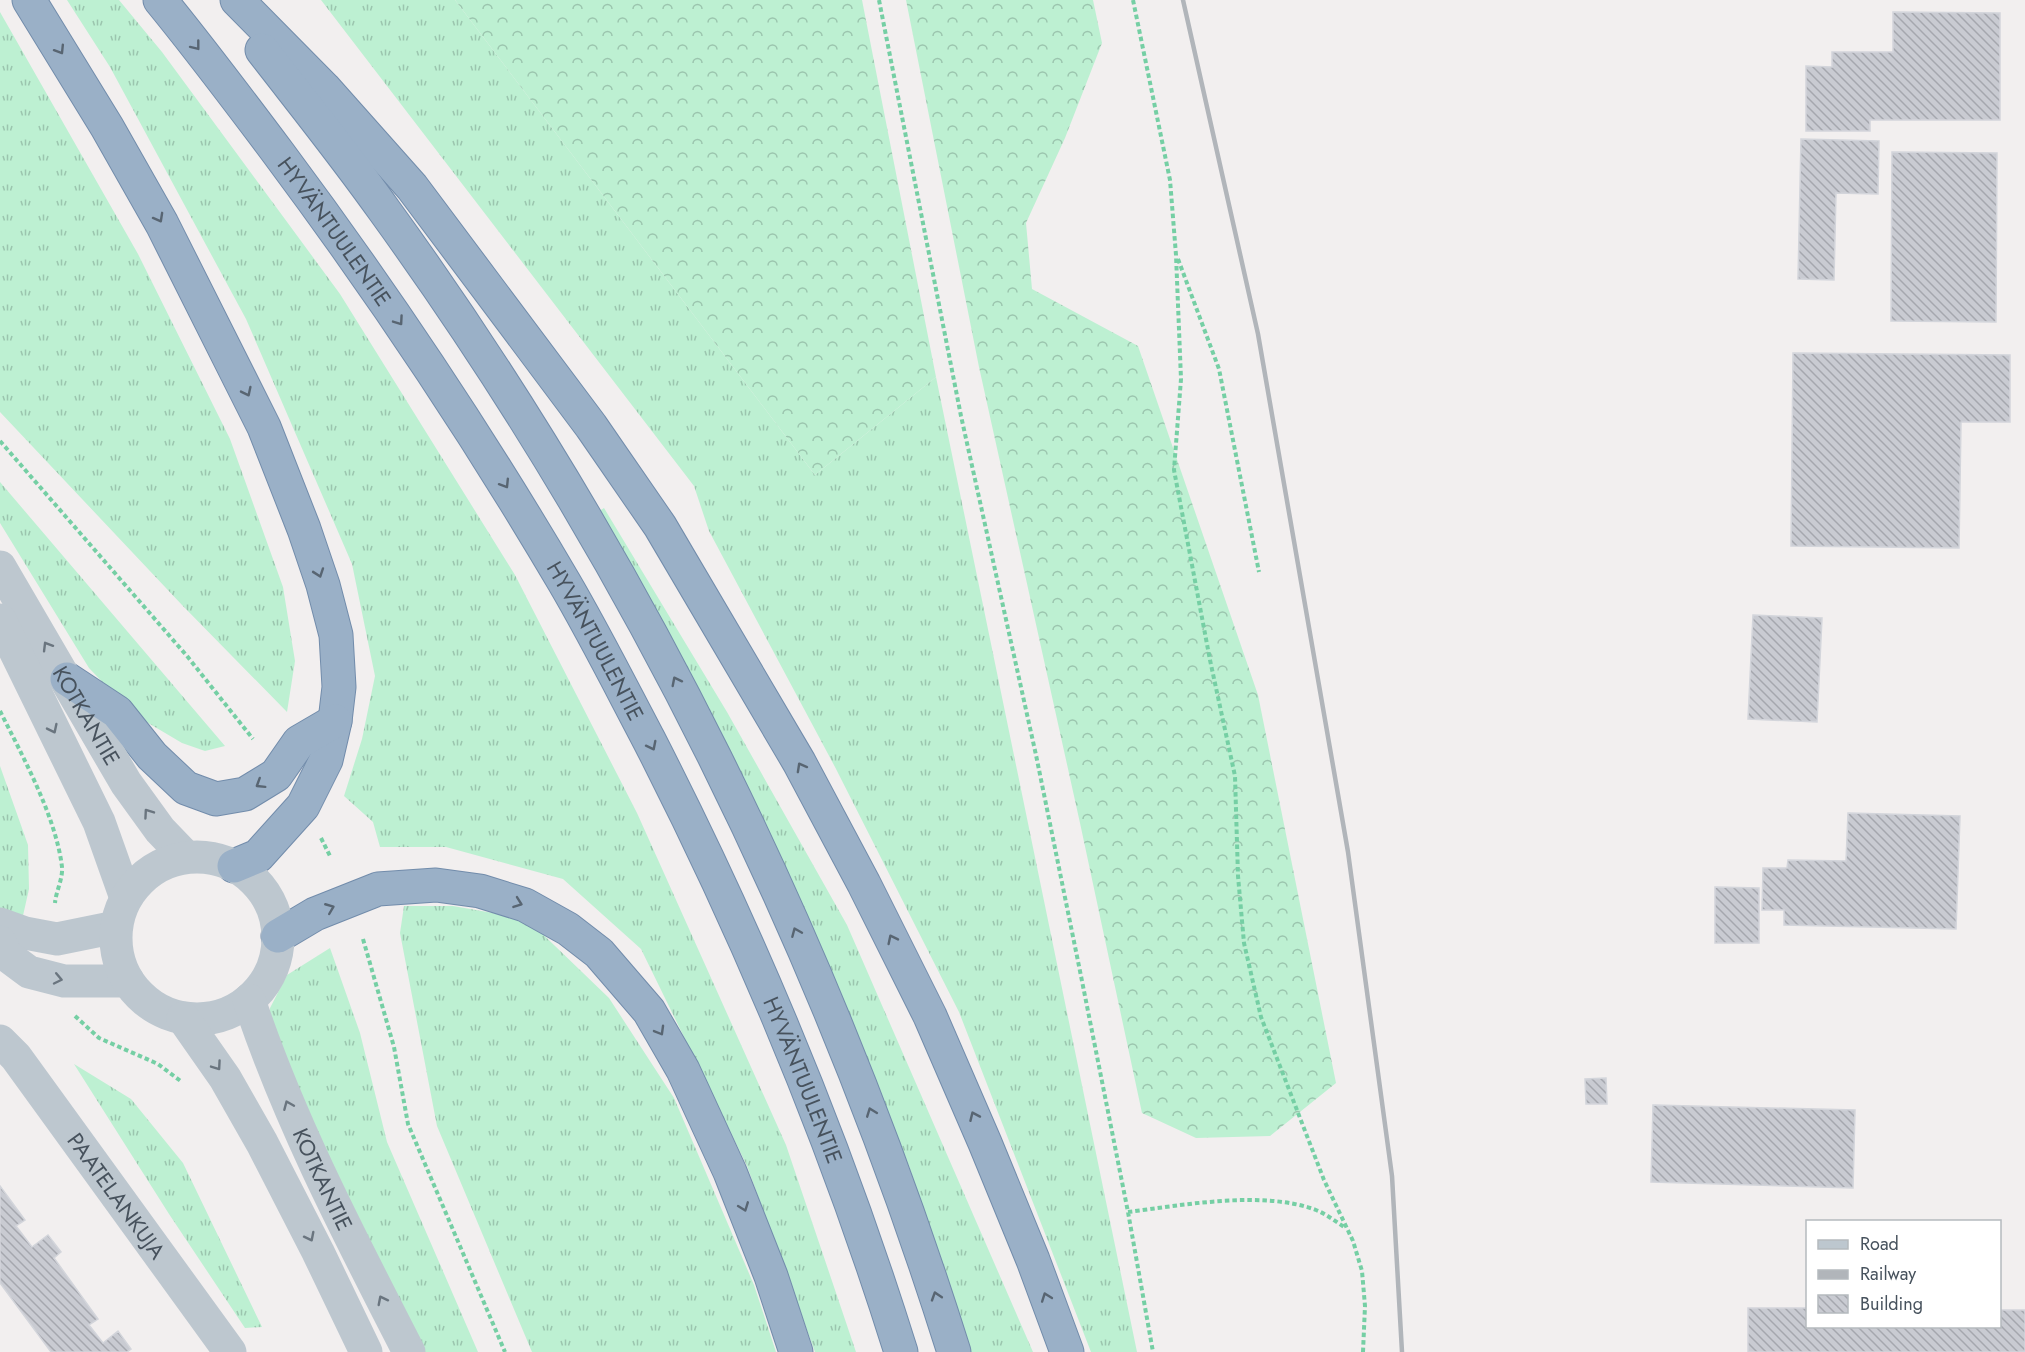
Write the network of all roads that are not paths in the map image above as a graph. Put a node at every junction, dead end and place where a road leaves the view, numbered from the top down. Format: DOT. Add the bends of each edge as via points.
graph roads {
  1 [pos="29,0"];
  2 [pos="160,0"];
  3 [pos="222,0"];
  4 [pos="237,0"];
  5 [pos="0,567"];
  6 [pos="0,620"];
  7 [pos="67,679"];
  8 [pos="335,721"];
  9 [pos="186,857"];
  10 [pos="234,866"];
  11 [pos="121,912"];
  12 [pos="0,924"];
  13 [pos="278,936"];
  14 [pos="0,942"];
  15 [pos="128,981"];
  16 [pos="249,1000"];
  17 [pos="183,1018"];
  18 [pos="0,1041"];
  19 [pos="230,1352"];
  20 [pos="366,1352"];
  21 [pos="409,1352"];
  22 [pos="796,1352"];
  23 [pos="901,1352"];
  24 [pos="954,1352"];
  25 [pos="1066,1352"];
  1 -- 8 [label="highway, one-way" via="162,224 264,427 315,562 336,635 339,687"];
  2 -- 23 [label="highway, HYVÄNTUULENTIE, one-way" via="341,237 434,372 566,586 688,818 748,946 800,1067"];
  24 -- 3 [label="highway, one-way" via="895,1175 847,1050 740,807 673,675 547,455 470,334 384,210"];
  25 -- 4 [label="highway, one-way" via="1033,1260 925,1006 799,762 660,526 591,426 412,187 324,88"];
  7 -- 5 [label="street, KOTKANTIE, one-way"];
  6 -- 11 [label="street, KOTKANTIE, one-way" via="99,822"];
  8 -- 7 [label="highway, one-way" via="299,741 276,775 244,794 216,799 186,788 152,756 117,712"];
  9 -- 7 [label="street, KOTKANTIE, one-way" via="160,830 126,783"];
  8 -- 10 [label="highway" via="326,760 303,807 258,856"];
  9 -- 10 [label="street" via="211,857"];
  9 -- 11 [label="street" via="162,864 141,878"];
  10 -- 13 [label="street" via="266,894 275,914"];
  11 -- 12 [label="street" via="57,939"];
  11 -- 15 [label="street" via="116,946"];
  13 -- 16 [label="street" via="266,982"];
  13 -- 22 [label="highway, one-way" via="315,914 378,889 436,885 480,891 525,905 568,929 599,953 649,1011 683,1070 730,1172"];
  14 -- 15 [label="street, one-way" via="6,955 29,972 64,981"];
  15 -- 17 [label="street" via="143,999"];
  16 -- 17 [label="street" via="230,1012 207,1018"];
  21 -- 16 [label="street, KOTKANTIE, one-way" via="297,1126"];
  17 -- 20 [label="street, KOTKANTIE, one-way" via="225,1078 262,1143"];
  18 -- 19 [label="street, PAATELANKUJA" via="16,1057"];
}
